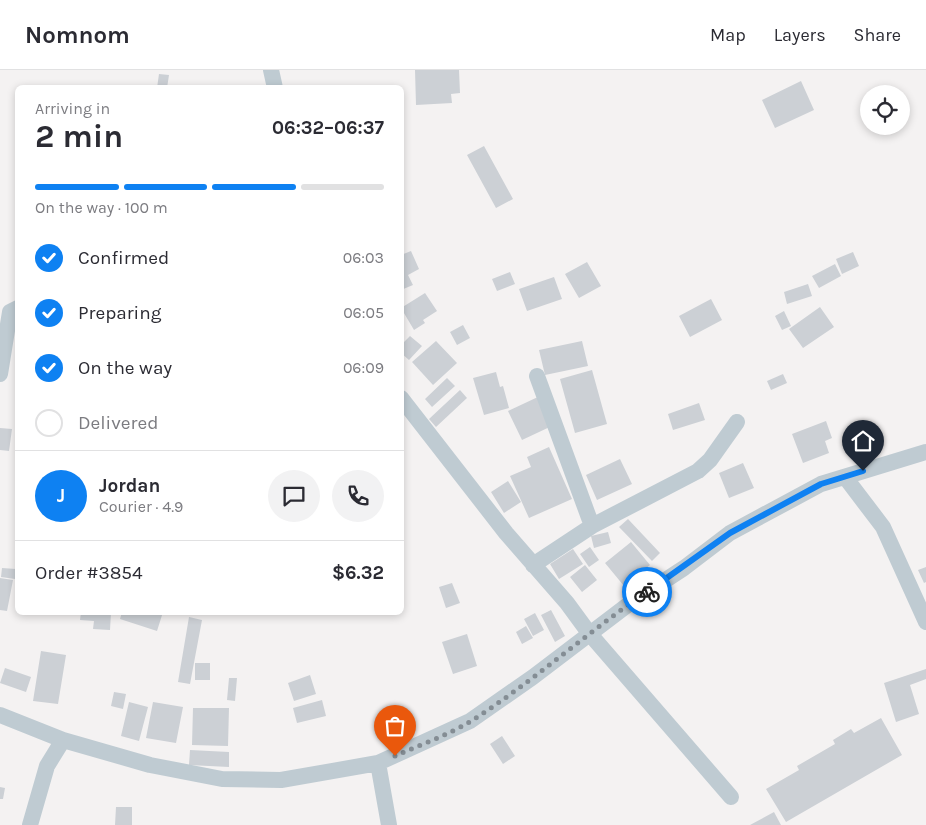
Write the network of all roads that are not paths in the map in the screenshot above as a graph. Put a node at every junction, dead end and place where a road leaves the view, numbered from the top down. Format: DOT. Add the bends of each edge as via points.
graph roads {
  1 [pos="271,70"];
  2 [pos="274,85"];
  3 [pos="15,310"];
  4 [pos="0,374"];
  5 [pos="537,376"];
  6 [pos="404,402"];
  7 [pos="737,422"];
  8 [pos="926,452"];
  9 [pos="844,476"];
  10 [pos="592,526"];
  11 [pos="533,565"];
  12 [pos="926,622"];
  13 [pos="589,633"];
  14 [pos="0,715"];
  15 [pos="63,740"];
  16 [pos="378,763"];
  17 [pos="731,797"];
  18 [pos="30,825"];
  19 [pos="390,825"];
  1 -- 2 [label="street"];
  3 -- 4 [label="street" via="10,312"];
  5 -- 10 [label="street"];
  6 -- 11 [label="street"];
  7 -- 10 [label="street" via="710,460 698,471"];
  8 -- 9 [label="street"];
  9 -- 12 [label="street" via="883,527"];
  9 -- 13 [label="street" via="821,484 730,533"];
  10 -- 11 [label="street"];
  11 -- 13 [label="street"];
  13 -- 16 [label="street" via="534,677 470,721"];
  13 -- 17 [label="street"];
  14 -- 15 [label="street"];
  15 -- 16 [label="street" via="150,765 222,779 281,780"];
  15 -- 18 [label="street" via="47,766"];
  16 -- 19 [label="street"];
}
